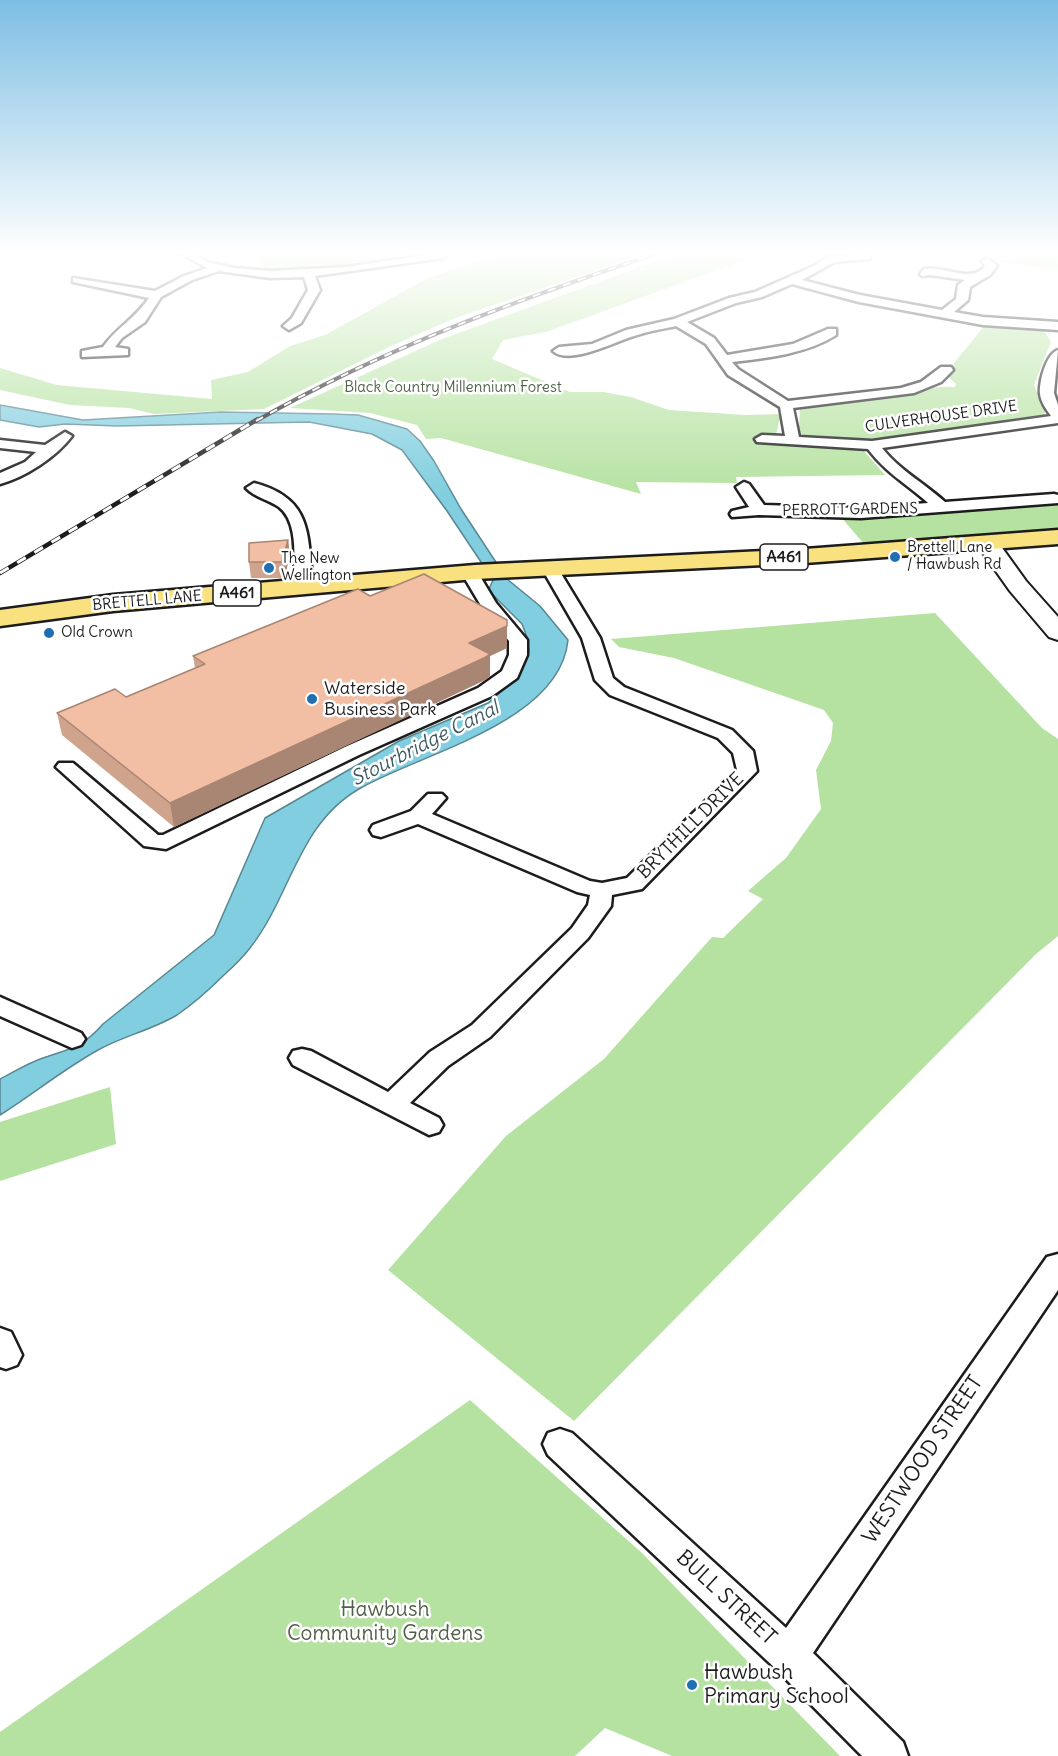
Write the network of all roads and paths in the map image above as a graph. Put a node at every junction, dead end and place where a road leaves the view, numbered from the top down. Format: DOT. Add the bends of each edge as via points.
graph roads {
  1 [pos="123,333"];
  2 [pos="630,333"];
  3 [pos="696,333"];
  4 [pos="548,341"];
  5 [pos="845,344"];
  6 [pos="108,350"];
  7 [pos="124,352"];
  8 [pos="86,354"];
  9 [pos="1058,354"];
  10 [pos="724,358"];
  11 [pos="956,384"];
  12 [pos="786,405"];
  13 [pos="1058,417"];
  14 [pos="65,436"];
  15 [pos="762,439"];
  16 [pos="793,440"];
  17 [pos="0,444"];
  18 [pos="872,446"];
  19 [pos="47,452"];
  20 [pos="0,479"];
  21 [pos="744,487"];
  22 [pos="254,488"];
  23 [pos="1054,499"];
  24 [pos="941,507"];
  25 [pos="759,510"];
  26 [pos="738,514"];
  27 [pos="1058,537"];
  28 [pos="987,543"];
  29 [pos="549,567"];
  30 [pos="472,572"];
  31 [pos="304,588"];
  32 [pos="0,618"];
  33 [pos="1058,632"];
  34 [pos="66,767"];
  35 [pos="435,798"];
  36 [pos="419,816"];
  37 [pos="381,830"];
  38 [pos="602,890"];
  39 [pos="0,1006"];
  40 [pos="72,1039"];
  41 [pos="302,1058"];
  42 [pos="392,1104"];
  43 [pos="429,1125"];
  44 [pos="1058,1266"];
  45 [pos="560,1443"];
  46 [pos="789,1656"];
  47 [pos="889,1756"];
  1 -- 6 [label="street" via="111,341"];
  2 -- 4 [label="street" via="564,355"];
  3 -- 10 [label="street" via="710,341"];
  5 -- 10 [label="street" via="829,335 753,356"];
  6 -- 7 [label="street"];
  6 -- 8 [label="street"];
  9 -- 13 [label="street" via="1046,383 1047,402"];
  10 -- 12 [label="street" via="733,372"];
  11 -- 12 [label="street" via="941,375 922,388"];
  12 -- 16 [label="street"];
  13 -- 18 [label="street, CULVERHOUSE DRIVE"];
  14 -- 19 [label="street"];
  15 -- 16 [label="street, CULVERHOUSE DRIVE"];
  16 -- 18 [label="street, CULVERHOUSE DRIVE"];
  17 -- 19 [label="street" via="37,447"];
  18 -- 24 [label="street, PERROTT GARDENS" via="889,467"];
  19 -- 20 [label="street"];
  21 -- 25 [label="street, PERROTT GARDENS"];
  22 -- 31 [label="street" via="279,497 295,510 301,530"];
  23 -- 24 [label="street, PERROTT GARDENS"];
  24 -- 25 [label="street, PERROTT GARDENS" via="861,513"];
  25 -- 26 [label="street, PERROTT GARDENS"];
  27 -- 28 [label="main road, A461"];
  28 -- 29 [label="main road, A461" via="805,556"];
  28 -- 33 [label="street"];
  29 -- 30 [label="main road, A461"];
  29 -- 38 [label="street, BRYTHILL DRIVE" via="591,638 604,680 617,691 725,734 743,751 747,771 634,884"];
  30 -- 31 [label="main road, BRETTELL LANE / A461"];
  30 -- 34 [label="street" via="489,605 518,640 518,655 510,674 485,692 352,751 166,842 152,842"];
  31 -- 32 [label="main road, BRETTELL LANE / A461" via="113,603"];
  35 -- 36 [label="street"];
  36 -- 37 [label="street"];
  36 -- 38 [label="street, BRYTHILL DRIVE" via="585,887"];
  38 -- 42 [label="street" via="599,906 580,933 481,1031 439,1059"];
  39 -- 40 [label="street"];
  41 -- 42 [label="street"];
  42 -- 43 [label="street"];
  44 -- 46 [label="street, WESTWOOD STREET"];
  45 -- 46 [label="street, BULL STREET"];
  46 -- 47 [label="street, BULL STREET"];
}
